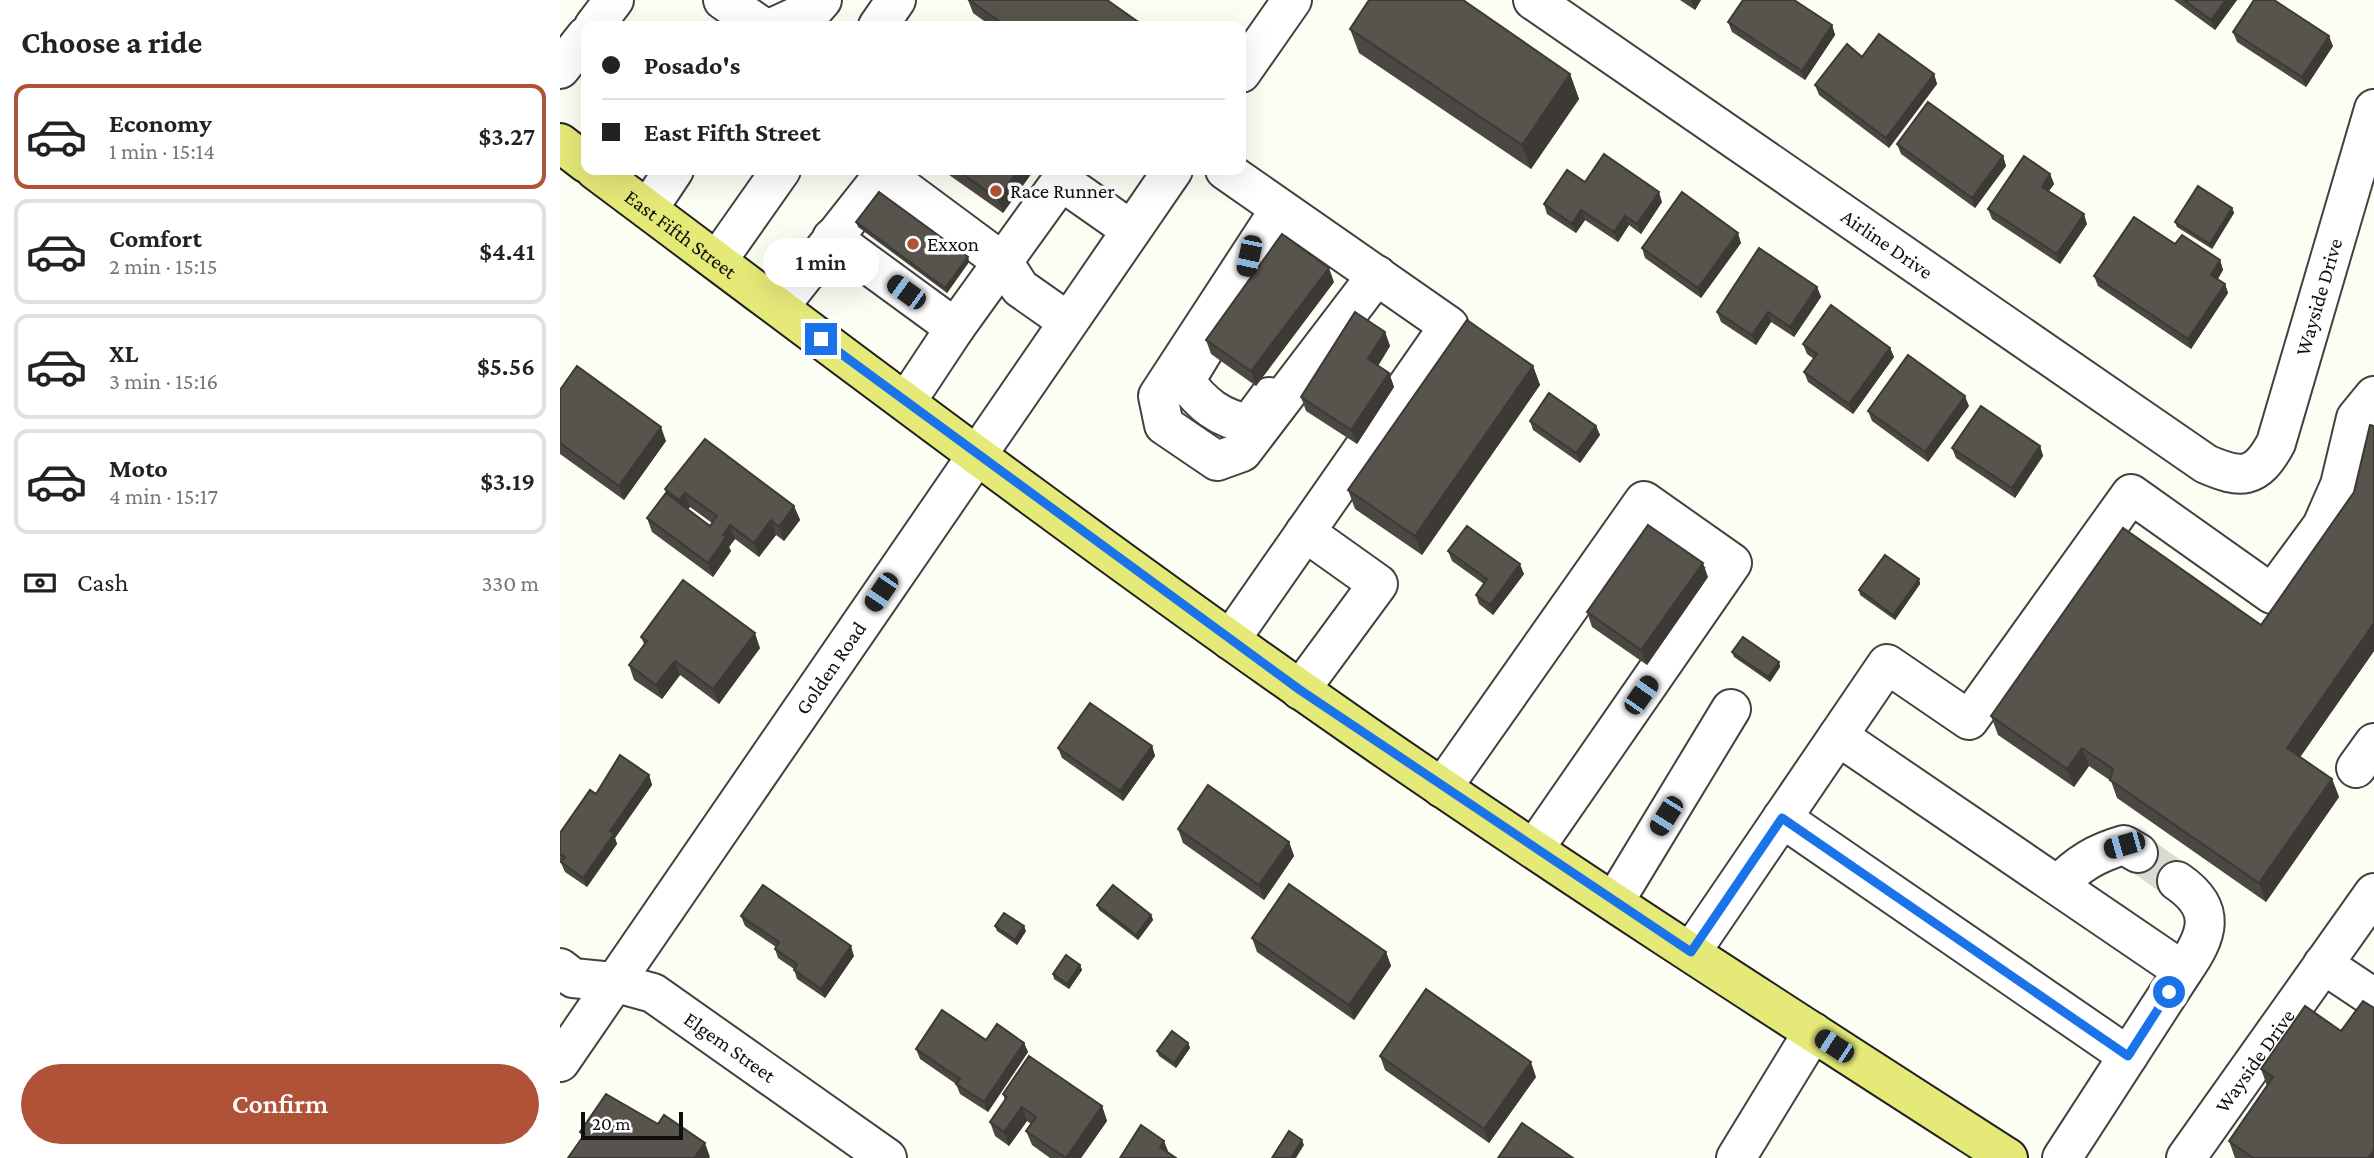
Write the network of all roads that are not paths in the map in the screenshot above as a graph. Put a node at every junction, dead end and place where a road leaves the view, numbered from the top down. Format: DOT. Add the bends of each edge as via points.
graph roads {
  1 [pos="614,0"];
  2 [pos="723,0"];
  3 [pos="822,0"];
  4 [pos="896,0"];
  5 [pos="1292,0"];
  6 [pos="1533,0"];
  7 [pos="598,21"];
  8 [pos="754,21"];
  9 [pos="787,21"];
  10 [pos="881,21"];
  11 [pos="581,42"];
  12 [pos="1246,67"];
  13 [pos="560,69"];
  14 [pos="2374,109"];
  15 [pos="560,144"];
  16 [pos="581,159"];
  17 [pos="602,175"];
  18 [pos="671,175"];
  19 [pos="775,175"];
  20 [pos="883,175"];
  21 [pos="885,175"];
  22 [pos="1170,175"];
  23 [pos="1232,175"];
  24 [pos="648,209"];
  25 [pos="1280,209"];
  26 [pos="1131,230"];
  27 [pos="832,238"];
  28 [pos="1249,256"];
  29 [pos="718,261"];
  30 [pos="1004,263"];
  31 [pos="1370,285"];
  32 [pos="779,307"];
  33 [pos="1068,321"];
  34 [pos="955,328"];
  35 [pos="2374,396"];
  36 [pos="906,402"];
  37 [pos="976,454"];
  38 [pos="2247,474"];
  39 [pos="1305,532"];
  40 [pos="1230,640"];
  41 [pos="1300,690"];
  42 [pos="1731,709"];
  43 [pos="1838,736"];
  44 [pos="1442,788"];
  45 [pos="1782,818"];
  46 [pos="1534,849"];
  47 [pos="2138,853"];
  48 [pos="2177,881"];
  49 [pos="2058,885"];
  50 [pos="2374,893"];
  51 [pos="1614,902"];
  52 [pos="1691,952"];
  53 [pos="2323,964"];
  54 [pos="560,968"];
  55 [pos="2183,971"];
  56 [pos="613,982"];
  57 [pos="2374,998"];
  58 [pos="1812,1032"];
  59 [pos="2128,1056"];
  60 [pos="560,1062"];
  61 [pos="887,1158"];
  62 [pos="1737,1158"];
  63 [pos="2008,1158"];
  64 [pos="2062,1158"];
  65 [pos="2186,1158"];
  1 -- 7 [label="street"];
  2 -- 8 [label="street"];
  3 -- 9 [label="street"];
  4 -- 10 [label="street"];
  5 -- 12 [label="street"];
  6 -- 38 [label="street, Airline Drive" via="2206,464 2232,475"];
  11 -- 13 [label="street"];
  14 -- 38 [label="street, Wayside Drive" via="2276,443 2268,457"];
  15 -- 16 [label="main road"];
  17 -- 24 [label="main road, East Fifth Street"];
  18 -- 24 [label="street"];
  19 -- 29 [label="street"];
  20 -- 27 [label="street"];
  21 -- 30 [label="street" via="912,207 947,233"];
  22 -- 26 [label="street, Golden Road"];
  23 -- 25 [label="street"];
  24 -- 29 [label="main road, East Fifth Street"];
  25 -- 28 [label="street"];
  25 -- 31 [label="street"];
  26 -- 30 [label="street" via="1061,181"];
  26 -- 33 [label="street, Golden Road"];
  27 -- 32 [label="street"];
  27 -- 34 [label="street" via="878,257 913,283"];
  28 -- 31 [label="street" via="1241,290 1185,381 1201,403 1226,419 1249,424 1334,307"];
  28 -- 31 [label="street" via="1158,396 1164,425 1217,461 1242,452"];
  29 -- 32 [label="main road, East Fifth Street"];
  30 -- 33 [label="street" via="1020,288"];
  30 -- 34 [label="street"];
  31 -- 39 [label="street" via="1449,326"];
  32 -- 36 [label="main road, East Fifth Street"];
  33 -- 37 [label="street, Golden Road"];
  34 -- 36 [label="street"];
  35 -- 43 [label="street" via="2356,418 2340,485 2322,526 2272,594 2131,494 1969,720 1887,664"];
  36 -- 37 [label="main road, East Fifth Street"];
  37 -- 40 [label="main road, East Fifth Street"];
  37 -- 56 [label="street, Golden Road"];
  39 -- 40 [label="street"];
  39 -- 41 [label="street" via="1378,584"];
  40 -- 41 [label="main road, East Fifth Street"];
  41 -- 44 [label="main road, East Fifth Street"];
  42 -- 51 [label="street"];
  43 -- 45 [label="street"];
  43 -- 49 [label="street"];
  44 -- 46 [label="main road, East Fifth Street"];
  44 -- 46 [label="street" via="1644,501 1732,563"];
  45 -- 52 [label="street"];
  45 -- 59 [label="street"];
  46 -- 51 [label="main road, East Fifth Street"];
  47 -- 49 [label="street" via="2124,845 2101,851 2080,863"];
  48 -- 55 [label="street" via="2196,894 2206,920 2199,947"];
  49 -- 55 [label="street"];
  50 -- 53 [label="street, Wayside Drive"];
  51 -- 52 [label="main road, East Fifth Street"];
  52 -- 58 [label="main road, East Fifth Street"];
  53 -- 57 [label="street"];
  53 -- 65 [label="street, Wayside Drive"];
  54 -- 56 [label="street, Elgem Street" via="573,978"];
  55 -- 59 [label="street"];
  56 -- 60 [label="street, Golden Road"];
  56 -- 61 [label="street, Elgem Street" via="653,993"];
  58 -- 62 [label="street"];
  58 -- 63 [label="main road, East Fifth Street"];
  59 -- 64 [label="street"];
}
